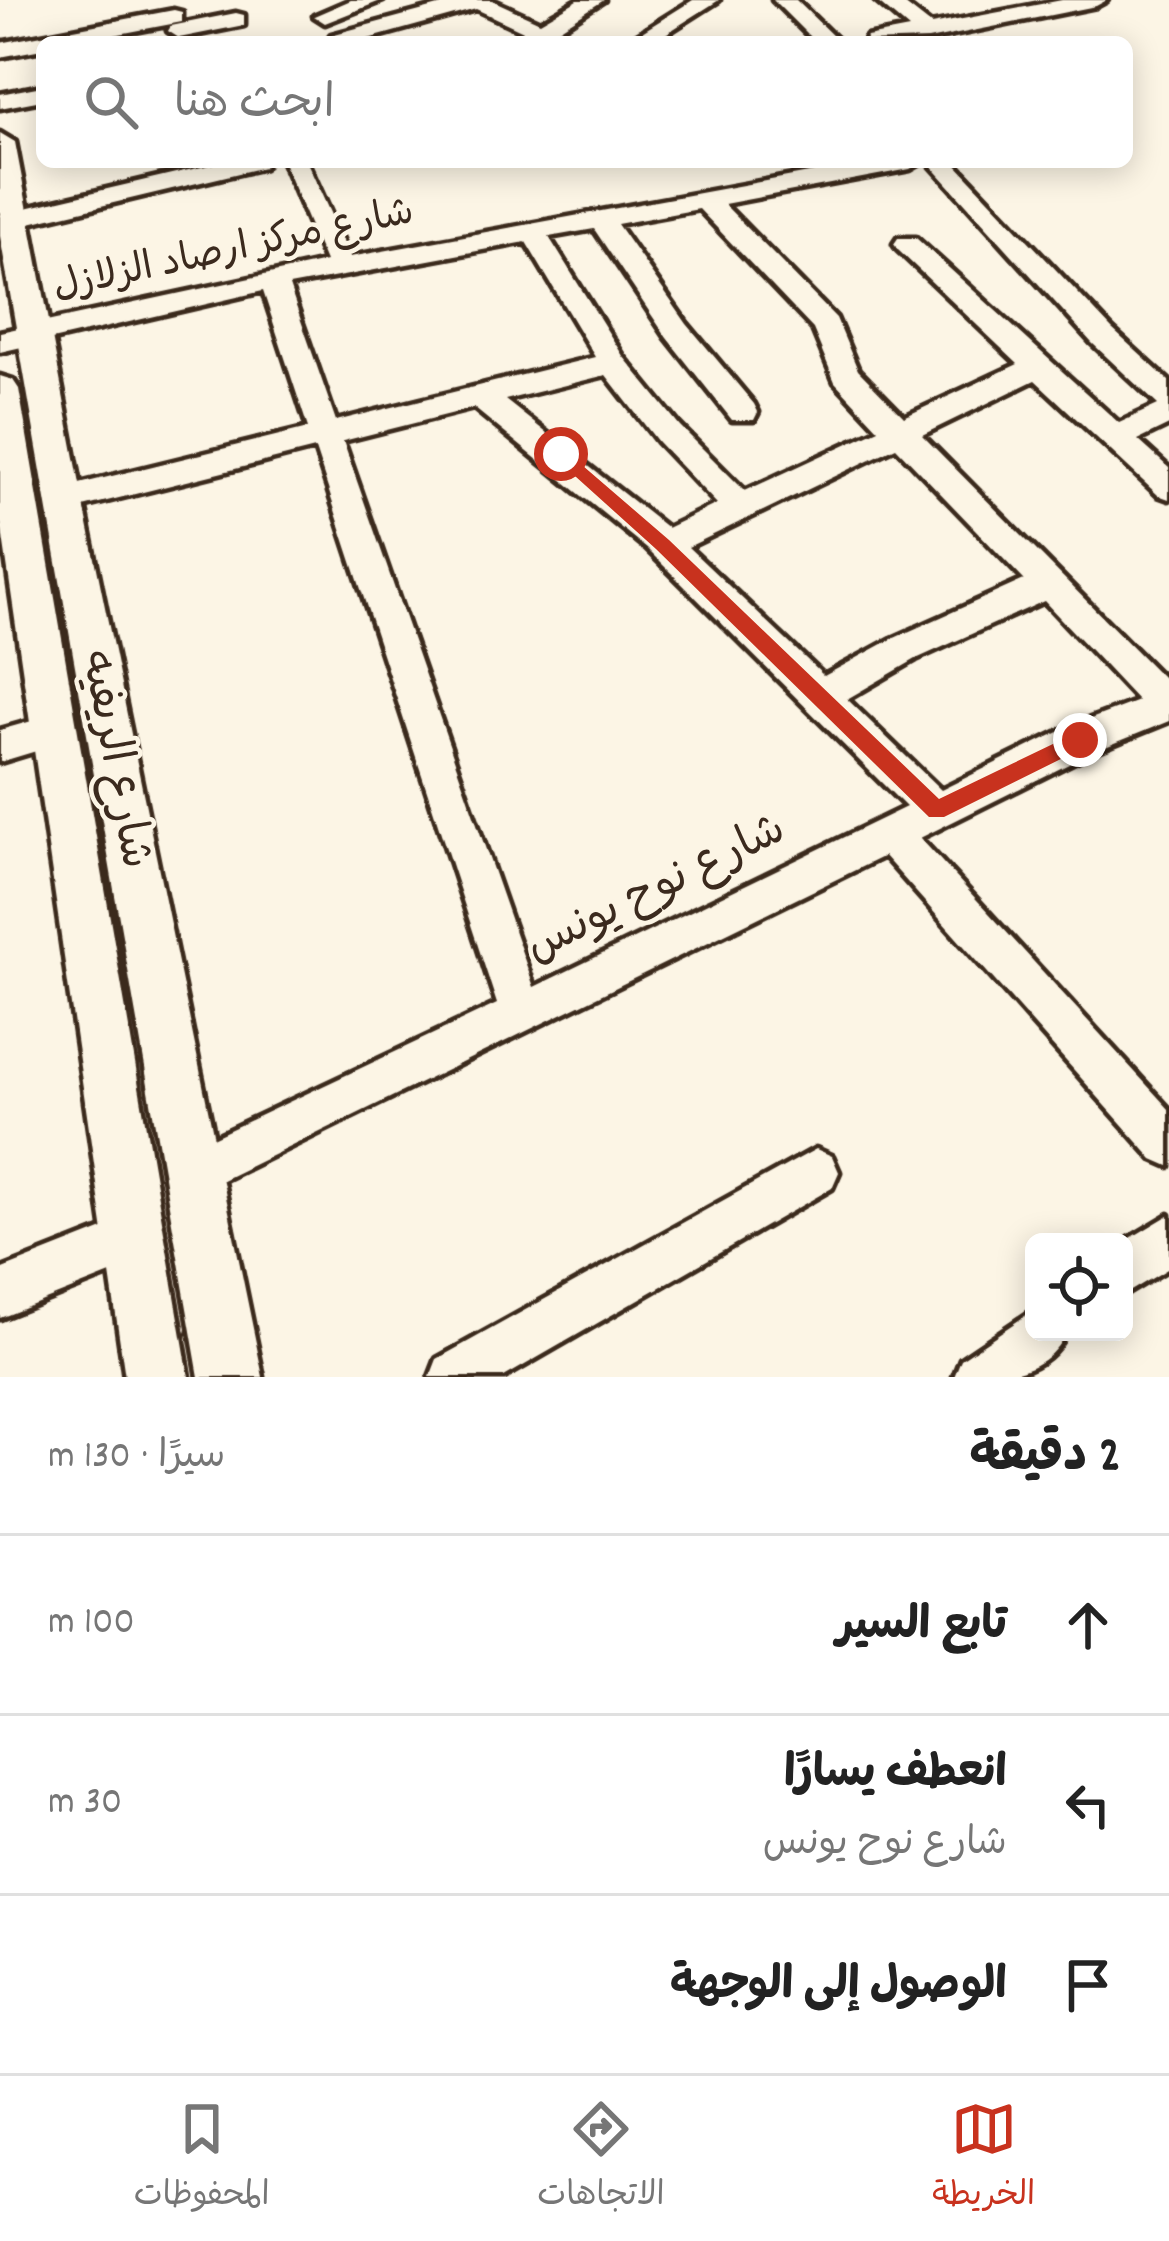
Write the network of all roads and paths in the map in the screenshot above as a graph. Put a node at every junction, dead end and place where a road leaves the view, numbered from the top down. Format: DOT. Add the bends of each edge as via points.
graph roads {
  1 [pos="372,0"];
  2 [pos="593,0"];
  3 [pos="708,0"];
  4 [pos="784,0"];
  5 [pos="886,0"];
  6 [pos="1096,0"];
  7 [pos="476,1"];
  8 [pos="319,8"];
  9 [pos="237,21"];
  10 [pos="176,23"];
  11 [pos="542,30"];
  12 [pos="928,33"];
  13 [pos="84,36"];
  14 [pos="337,36"];
  15 [pos="357,36"];
  16 [pos="554,36"];
  17 [pos="647,36"];
  18 [pos="822,36"];
  19 [pos="910,36"];
  20 [pos="36,43"];
  21 [pos="0,50"];
  22 [pos="36,94"];
  23 [pos="0,101"];
  24 [pos="0,142"];
  25 [pos="214,168"];
  26 [pos="298,168"];
  27 [pos="878,168"];
  28 [pos="946,168"];
  29 [pos="705,200"];
  30 [pos="14,220"];
  31 [pos="601,220"];
  32 [pos="533,232"];
  33 [pos="907,244"];
  34 [pos="341,267"];
  35 [pos="273,280"];
  36 [pos="17,338"];
  37 [pos="613,363"];
  38 [pos="1039,366"];
  39 [pos="0,389"];
  40 [pos="478,396"];
  41 [pos="1169,398"];
  42 [pos="743,412"];
  43 [pos="1169,412"];
  44 [pos="901,430"];
  45 [pos="324,434"];
  46 [pos="1116,437"];
  47 [pos="7,486"];
  48 [pos="1169,488"];
  49 [pos="63,500"];
  50 [pos="740,507"];
  51 [pos="663,544"];
  52 [pos="1048,584"];
  53 [pos="819,697"];
  54 [pos="1168,705"];
  55 [pos="53,731"];
  56 [pos="0,746"];
  57 [pos="936,811"];
  58 [pos="890,834"];
  59 [pos="522,1015"];
  60 [pos="1169,1143"];
  61 [pos="192,1171"];
  62 [pos="816,1172"];
  63 [pos="1169,1239"];
  64 [pos="134,1241"];
  65 [pos="1133,1265"];
  66 [pos="0,1294"];
  67 [pos="1029,1341"];
  68 [pos="157,1377"];
  69 [pos="231,1377"];
  70 [pos="455,1377"];
  71 [pos="979,1377"];
  1 -- 8 [label="street"];
  2 -- 11 [label="street"];
  3 -- 17 [label="street"];
  4 -- 18 [label="street"];
  5 -- 12 [label="street"];
  6 -- 12 [label="street"];
  7 -- 11 [label="street"];
  7 -- 15 [label="street"];
  8 -- 14 [label="street"];
  9 -- 10 [label="street"];
  10 -- 13 [label="street"];
  11 -- 16 [label="street"];
  12 -- 19 [label="street"];
  20 -- 21 [label="street"];
  22 -- 23 [label="street"];
  24 -- 30 [label="street, شارع الريفيه"];
  25 -- 30 [label="street"];
  26 -- 34 [label="street"];
  27 -- 29 [label="street, شارع مركز ارصاد الزلازل"];
  28 -- 41 [label="street"];
  29 -- 31 [label="street, شارع مركز ارصاد الزلازل"];
  29 -- 44 [label="street" via="826,325 844,375"];
  30 -- 36 [label="street, شارع الريفيه"];
  31 -- 32 [label="street, شارع مركز ارصاد الزلازل"];
  31 -- 42 [label="street"];
  32 -- 34 [label="street, شارع مركز ارصاد الزلازل"];
  32 -- 37 [label="street"];
  33 -- 38 [label="street"];
  34 -- 35 [label="street, شارع مركز ارصاد الزلازل"];
  35 -- 36 [label="street, شارع مركز ارصاد الزلازل"];
  35 -- 45 [label="street"];
  36 -- 49 [label="street, شارع الريفيه"];
  37 -- 40 [label="street"];
  37 -- 50 [label="street"];
  38 -- 44 [label="street"];
  38 -- 46 [label="street"];
  39 -- 47 [label="street, شارع الريفيه"];
  40 -- 45 [label="street"];
  40 -- 51 [label="street" via="561,454"];
  43 -- 46 [label="street"];
  44 -- 50 [label="street"];
  44 -- 52 [label="street"];
  45 -- 49 [label="street"];
  45 -- 59 [label="street"];
  46 -- 48 [label="street"];
  47 -- 55 [label="street, شارع الريفيه"];
  49 -- 61 [label="street, شارع الريفيه"];
  50 -- 51 [label="street"];
  51 -- 53 [label="street"];
  52 -- 53 [label="street"];
  52 -- 54 [label="street"];
  53 -- 57 [label="street"];
  54 -- 57 [label="street, شارع نوح يونس"];
  55 -- 56 [label="street"];
  55 -- 64 [label="street, شارع الريفيه"];
  57 -- 58 [label="street, شارع نوح يونس"];
  58 -- 59 [label="street, شارع نوح يونس"];
  58 -- 60 [label="street"];
  59 -- 61 [label="street, شارع نوح يونس"];
  61 -- 69 [label="street, شارع الريفيه"];
  62 -- 70 [label="street"];
  63 -- 65 [label="street"];
  64 -- 66 [label="street"];
  64 -- 68 [label="street, شارع الريفيه"];
  67 -- 71 [label="street"];
}
